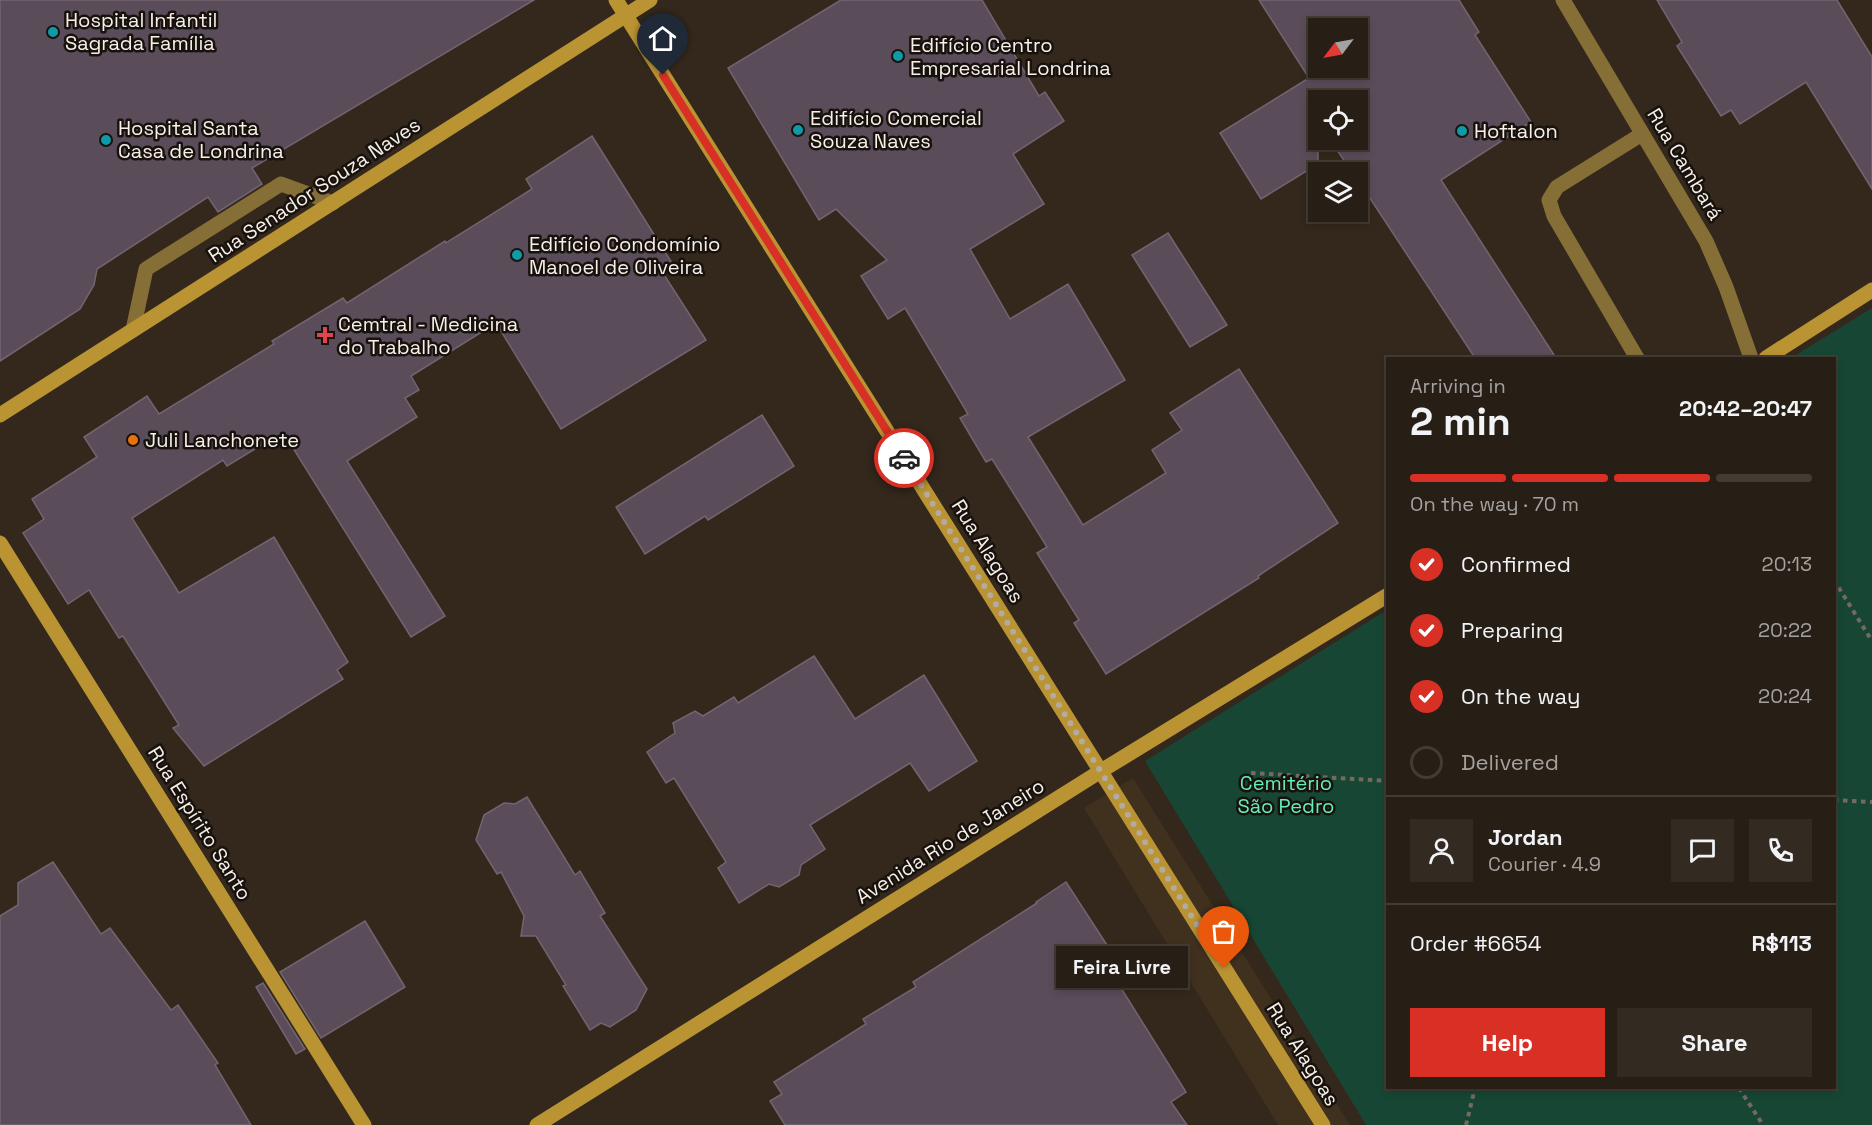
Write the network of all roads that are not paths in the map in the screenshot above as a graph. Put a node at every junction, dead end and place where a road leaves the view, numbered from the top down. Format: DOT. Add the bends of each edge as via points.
graph roads {
  1 [pos="616,0"];
  2 [pos="651,0"];
  3 [pos="1563,0"];
  4 [pos="626,15"];
  5 [pos="1642,134"];
  6 [pos="333,203"];
  7 [pos="1872,290"];
  8 [pos="133,330"];
  9 [pos="1636,357"];
  10 [pos="1751,357"];
  11 [pos="1768,357"];
  12 [pos="0,415"];
  13 [pos="0,543"];
  14 [pos="1386,596"];
  15 [pos="1101,771"];
  16 [pos="364,1125"];
  17 [pos="537,1125"];
  18 [pos="1323,1125"];
  1 -- 4 [label="street, Rua Alagoas"];
  2 -- 4 [label="street, Rua Senador Souza Naves"];
  3 -- 5 [label="street, Rua Cambará"];
  4 -- 6 [label="street, Rua Senador Souza Naves"];
  4 -- 15 [label="street, Rua Alagoas"];
  5 -- 9 [label="street" via="1557,187 1549,200 1554,216"];
  5 -- 10 [label="street, Rua Cambará" via="1706,241"];
  6 -- 8 [label="street, Rua Senador Souza Naves"];
  6 -- 8 [label="street" via="281,184 146,269"];
  7 -- 11 [label="street"];
  8 -- 12 [label="street, Rua Senador Souza Naves"];
  13 -- 16 [label="street, Rua Espírito Santo"];
  14 -- 15 [label="street, Avenida Rio de Janeiro"];
  15 -- 17 [label="street, Avenida Rio de Janeiro"];
  15 -- 18 [label="street, Rua Alagoas"];
}
